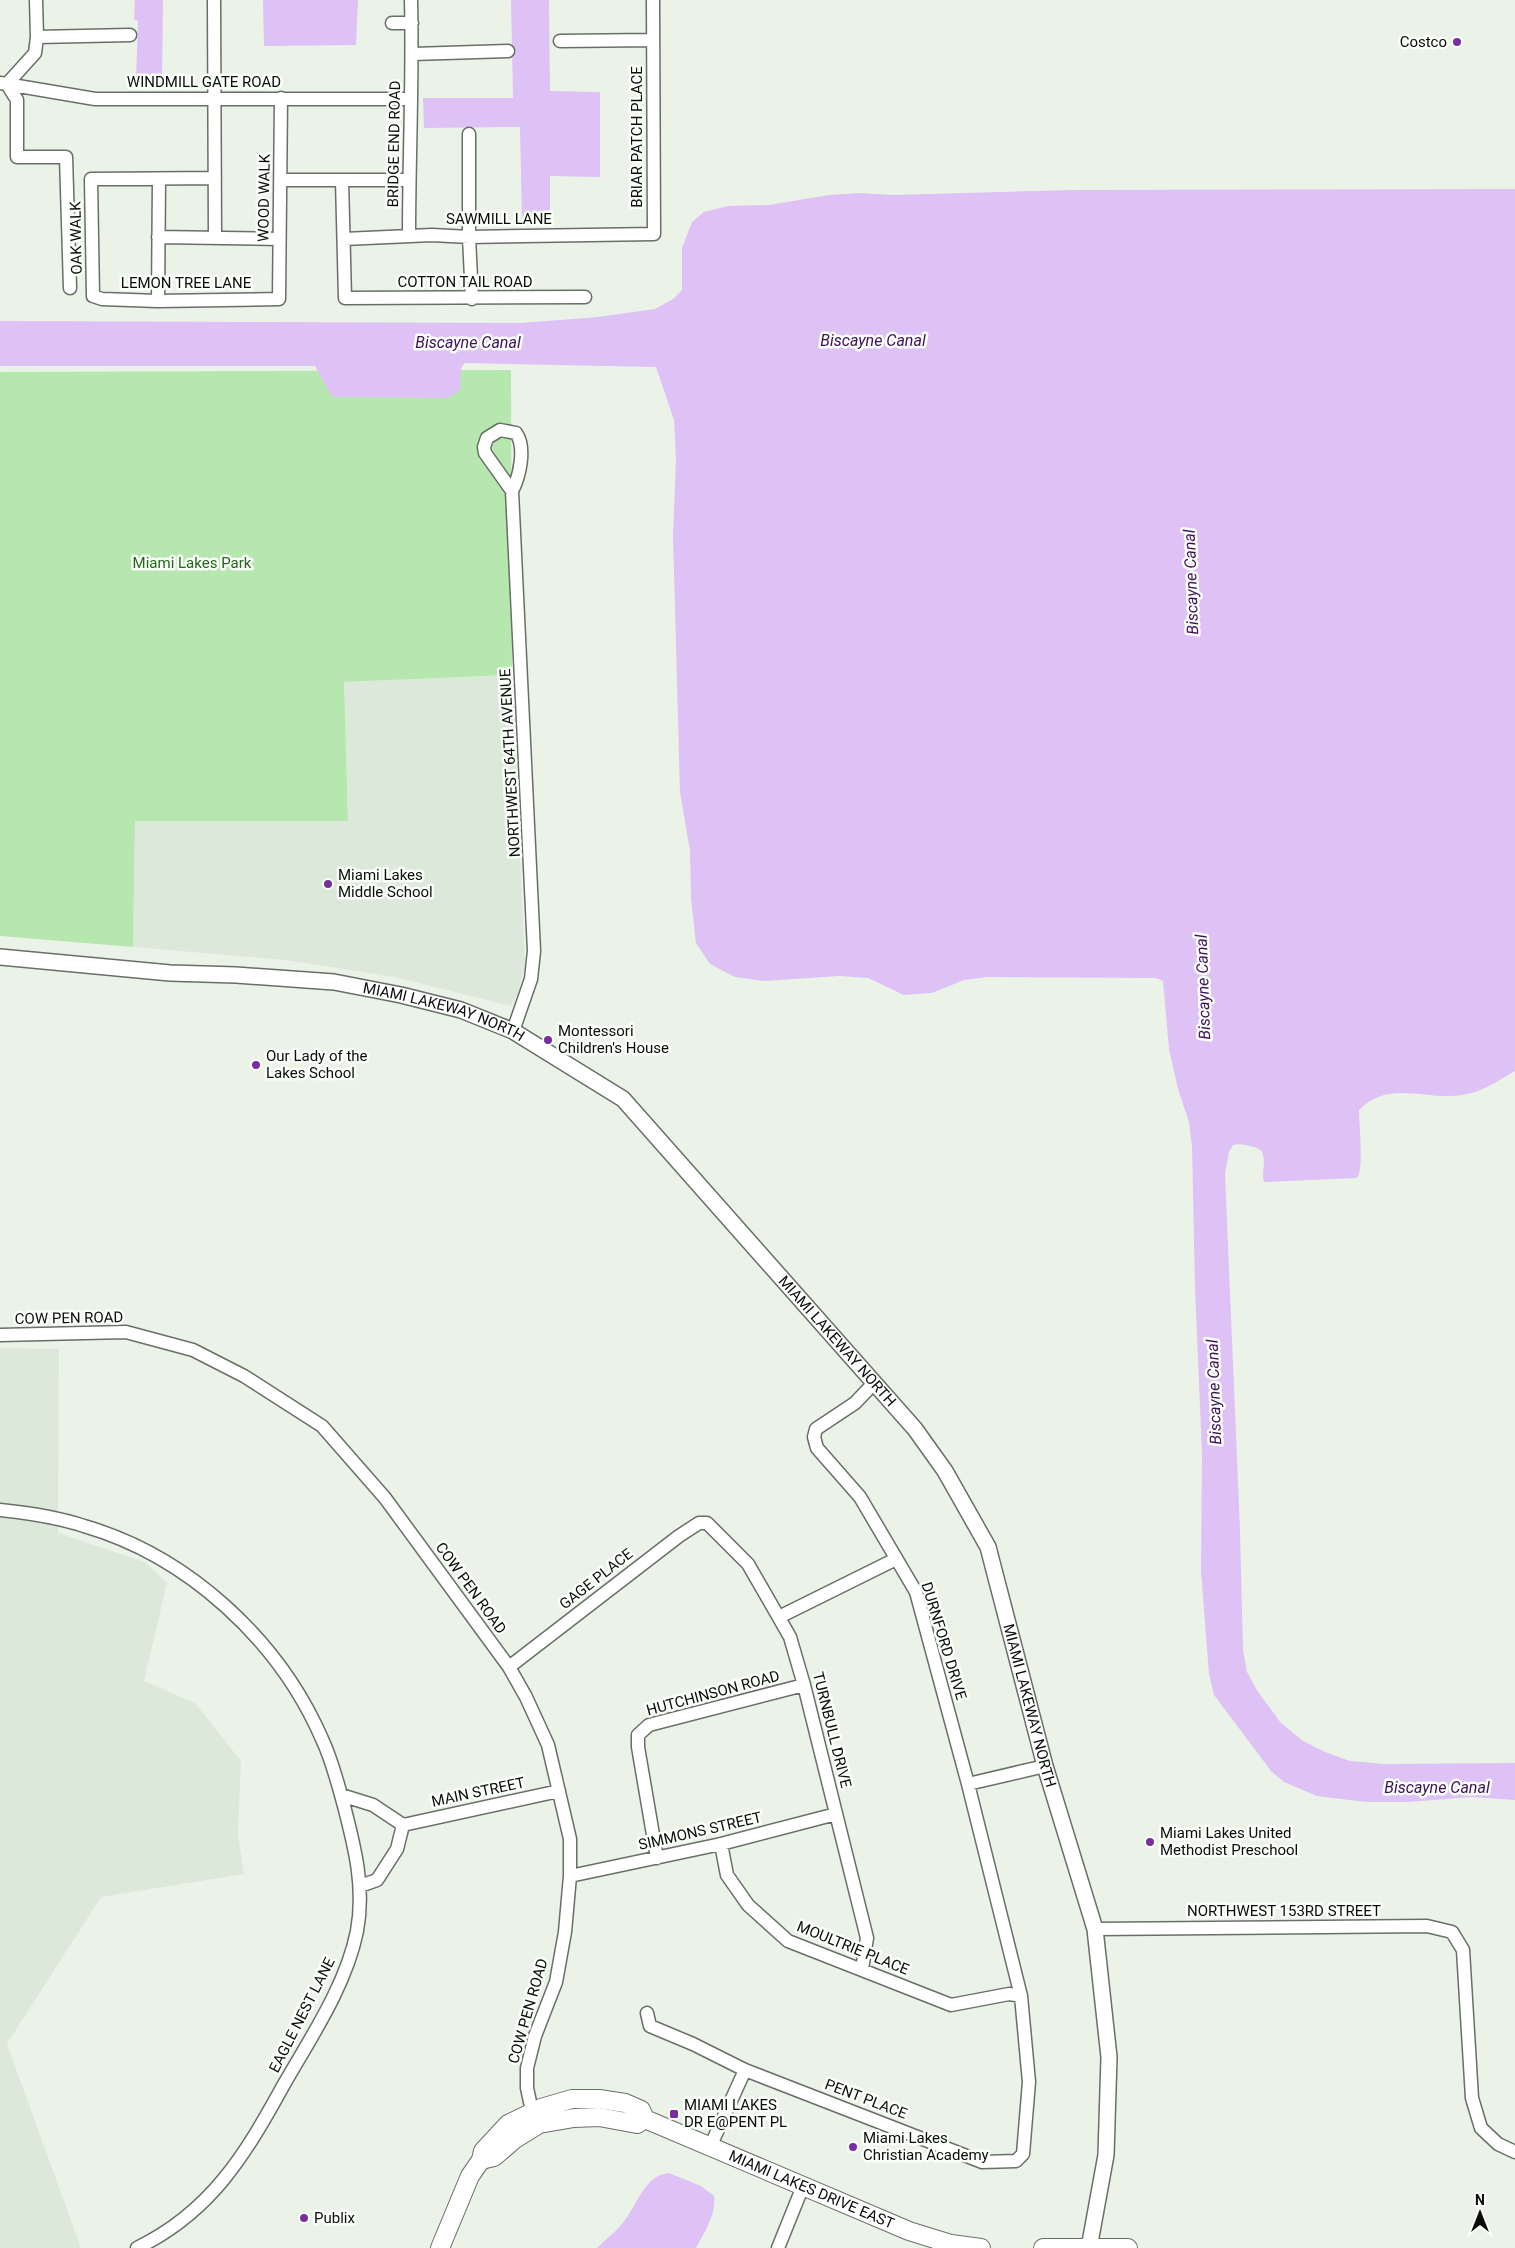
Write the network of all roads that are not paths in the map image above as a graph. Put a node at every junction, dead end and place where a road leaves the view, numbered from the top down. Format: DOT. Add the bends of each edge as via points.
graph roads {
  1 [pos="36,0"];
  2 [pos="214,0"];
  3 [pos="412,0"];
  4 [pos="653,0"];
  5 [pos="392,23"];
  6 [pos="412,23"];
  7 [pos="130,35"];
  8 [pos="37,37"];
  9 [pos="653,40"];
  10 [pos="560,41"];
  11 [pos="508,51"];
  12 [pos="413,54"];
  13 [pos="4,83"];
  14 [pos="281,98"];
  15 [pos="214,99"];
  16 [pos="410,99"];
  17 [pos="470,134"];
  18 [pos="215,178"];
  19 [pos="159,179"];
  20 [pos="281,180"];
  21 [pos="342,180"];
  22 [pos="409,180"];
  23 [pos="654,234"];
  24 [pos="409,235"];
  25 [pos="158,237"];
  26 [pos="215,237"];
  27 [pos="469,237"];
  28 [pos="279,239"];
  29 [pos="344,239"];
  30 [pos="70,288"];
  31 [pos="93,296"];
  32 [pos="584,297"];
  33 [pos="279,299"];
  34 [pos="472,299"];
  35 [pos="158,301"];
  36 [pos="512,491"];
  37 [pos="0,957"];
  38 [pos="513,1031"];
  39 [pos="0,1334"];
  40 [pos="875,1382"];
  41 [pos="0,1510"];
  42 [pos="707,1523"];
  43 [pos="896,1559"];
  44 [pos="779,1617"];
  45 [pos="509,1667"];
  46 [pos="804,1685"];
  47 [pos="1045,1766"];
  48 [pos="968,1784"];
  49 [pos="559,1791"];
  50 [pos="341,1795"];
  51 [pos="836,1814"];
  52 [pos="403,1825"];
  53 [pos="721,1844"];
  54 [pos="657,1858"];
  55 [pos="570,1876"];
  56 [pos="360,1886"];
  57 [pos="1095,1929"];
  58 [pos="862,1969"];
  59 [pos="1022,1996"];
  60 [pos="647,2013"];
  61 [pos="745,2070"];
  62 [pos="536,2118"];
  63 [pos="710,2147"];
  64 [pos="1515,2152"];
  65 [pos="803,2186"];
  66 [pos="137,2248"];
  67 [pos="440,2248"];
  68 [pos="778,2248"];
  69 [pos="981,2248"];
  70 [pos="1043,2248"];
  71 [pos="1089,2248"];
  72 [pos="1128,2248"];
  1 -- 8 [label="street"];
  2 -- 15 [label="street"];
  3 -- 6 [label="street, BRIDGE END ROAD"];
  4 -- 9 [label="street, BRIAR PATCH PLACE"];
  5 -- 6 [label="street"];
  6 -- 12 [label="street, BRIDGE END ROAD"];
  7 -- 8 [label="street"];
  8 -- 13 [label="street" via="34,53"];
  9 -- 10 [label="street"];
  9 -- 23 [label="street, BRIAR PATCH PLACE"];
  11 -- 12 [label="street"];
  12 -- 16 [label="street, BRIDGE END ROAD"];
  13 -- 15 [label="street, WINDMILL GATE ROAD" via="95,99"];
  13 -- 30 [label="street" via="17,100 17,157 66,157"];
  14 -- 15 [label="street, WINDMILL GATE ROAD"];
  14 -- 16 [label="street, WINDMILL GATE ROAD"];
  14 -- 20 [label="street, WOOD WALK"];
  15 -- 18 [label="street"];
  16 -- 22 [label="street, BRIDGE END ROAD"];
  17 -- 27 [label="street"];
  18 -- 19 [label="street"];
  18 -- 26 [label="street"];
  19 -- 25 [label="street"];
  19 -- 31 [label="street, OAK WALK" via="91,179"];
  20 -- 21 [label="street"];
  20 -- 28 [label="street, WOOD WALK"];
  21 -- 22 [label="street"];
  21 -- 29 [label="street"];
  22 -- 24 [label="street, BRIDGE END ROAD"];
  23 -- 27 [label="street, SAWMILL LANE"];
  24 -- 27 [label="street, SAWMILL LANE"];
  24 -- 29 [label="street, SAWMILL LANE"];
  25 -- 26 [label="street"];
  25 -- 35 [label="street"];
  26 -- 28 [label="street"];
  27 -- 34 [label="street"];
  28 -- 33 [label="street, WOOD WALK"];
  29 -- 34 [label="street, COTTON TAIL ROAD" via="345,298"];
  31 -- 35 [label="street, LEMON TREE LANE"];
  32 -- 34 [label="street, COTTON TAIL ROAD"];
  33 -- 35 [label="street, LEMON TREE LANE"];
  36 -- 38 [label="street, NORTHWEST 64TH AVENUE" via="534,951 531,980"];
  37 -- 38 [label="street, MIAMI LAKEWAY NORTH" via="334,982 401,994 452,1008"];
  38 -- 40 [label="street, MIAMI LAKEWAY NORTH" via="623,1099"];
  39 -- 45 [label="street, COW PEN ROAD" via="126,1332 193,1350 292,1406 322,1426 385,1498"];
  40 -- 43 [label="street, DURNFORD DRIVE" via="855,1403 816,1429 814,1437 817,1448 860,1498"];
  40 -- 47 [label="street, MIAMI LAKEWAY NORTH" via="915,1429 945,1472 988,1546"];
  41 -- 50 [label="street, EAGLE NEST LANE" via="56,1518 117,1537 187,1576 225,1606 267,1650 293,1686 324,1742"];
  42 -- 44 [label="street, TURNBULL DRIVE" via="748,1564"];
  42 -- 45 [label="street, GAGE PLACE" via="699,1523 678,1536"];
  43 -- 44 [label="street"];
  43 -- 48 [label="street, DURNFORD DRIVE" via="916,1592"];
  44 -- 46 [label="street, TURNBULL DRIVE" via="790,1637"];
  45 -- 49 [label="street, COW PEN ROAD" via="548,1745"];
  46 -- 51 [label="street, TURNBULL DRIVE"];
  46 -- 54 [label="street, HUTCHINSON ROAD" via="649,1725 638,1735"];
  47 -- 48 [label="street"];
  47 -- 57 [label="street, MIAMI LAKEWAY NORTH"];
  48 -- 59 [label="street, DURNFORD DRIVE"];
  49 -- 52 [label="street, MAIN STREET"];
  49 -- 55 [label="street, COW PEN ROAD" via="570,1839"];
  50 -- 52 [label="street" via="373,1805"];
  50 -- 56 [label="street, EAGLE NEST LANE" via="354,1843"];
  51 -- 53 [label="street, SIMMONS STREET"];
  51 -- 58 [label="street, TURNBULL DRIVE" via="867,1938"];
  52 -- 56 [label="street" via="397,1849 377,1880"];
  53 -- 54 [label="street, SIMMONS STREET"];
  53 -- 58 [label="street, MOULTRIE PLACE" via="726,1875 748,1905 788,1941"];
  54 -- 55 [label="street, SIMMONS STREET"];
  55 -- 62 [label="street, COW PEN ROAD" via="556,1982 535,2036 527,2068 527,2088"];
  56 -- 66 [label="street, EAGLE NEST LANE" via="357,1929 349,1959 330,2002 263,2122 231,2172 198,2208 162,2236"];
  57 -- 64 [label="street, NORTHWEST 153RD STREET" via="1427,1926 1452,1932 1464,1950 1472,2098 1482,2128 1498,2144"];
  57 -- 71 [label="street, MIAMI LAKEWAY NORTH" via="1109,2057 1106,2155"];
  58 -- 59 [label="street, MOULTRIE PLACE" via="951,2005 1009,1994"];
  59 -- 61 [label="street, PENT PLACE" via="1029,2082 1023,2154 1016,2161 982,2162"];
  60 -- 61 [label="street, PENT PLACE" via="650,2026"];
  61 -- 63 [label="street"];
  62 -- 63 [label="main road, MIAMI LAKES DRIVE EAST" via="572,2099 599,2098 641,2110 645,2120"];
  62 -- 67 [label="main road, MIAMI LAKES DRIVE EAST" via="494,2157 481,2160 470,2176"];
  63 -- 65 [label="main road, MIAMI LAKES DRIVE EAST"];
  65 -- 68 [label="street"];
  65 -- 69 [label="main road, MIAMI LAKES DRIVE EAST" via="909,2231 951,2244"];
  70 -- 71 [label="main road"];
  71 -- 72 [label="main road"];
}
